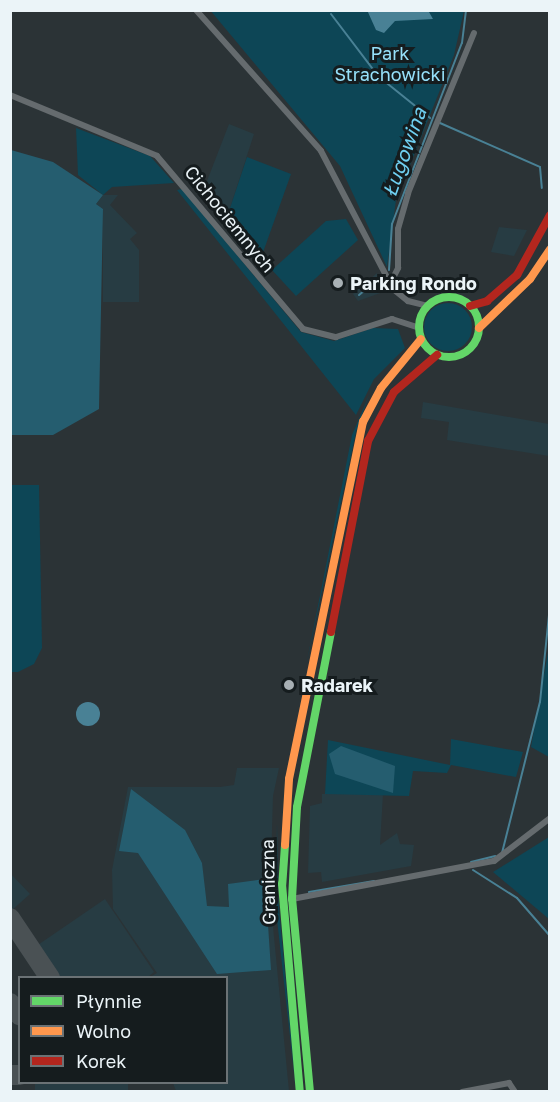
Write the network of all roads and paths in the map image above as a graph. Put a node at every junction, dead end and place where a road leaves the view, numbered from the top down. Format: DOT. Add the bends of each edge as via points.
graph roads {
  1 [pos="196,10"];
  2 [pos="474,33"];
  3 [pos="10,94"];
  4 [pos="549,215"];
  5 [pos="549,249"];
  6 [pos="390,284"];
  7 [pos="428,306"];
  8 [pos="471,306"];
  9 [pos="419,328"];
  10 [pos="479,328"];
  11 [pos="421,339"];
  12 [pos="437,355"];
  13 [pos="311,674"];
  14 [pos="323,677"];
  15 [pos="549,818"];
  16 [pos="292,899"];
  17 [pos="300,1092"];
  18 [pos="310,1092"];
  19 [pos="462,1092"];
  20 [pos="515,1092"];
  1 -- 6 [label="street" via="321,151 350,198"];
  2 -- 6 [label="street" via="408,193 398,229 398,268"];
  3 -- 9 [label="street, Cichociemnych" via="121,136 160,158 303,329 336,337 392,319"];
  4 -- 8 [label="main road" via="517,275 486,302"];
  5 -- 10 [label="main road" via="530,279"];
  6 -- 7 [label="street" via="408,301"];
  7 -- 8 [label="main road" via="450,297"];
  7 -- 9 [label="main road"];
  8 -- 10 [label="main road"];
  9 -- 11 [label="main road"];
  10 -- 12 [label="main road" via="471,349 461,355"];
  11 -- 12 [label="main road"];
  11 -- 13 [label="main road, Graniczna" via="381,388 363,422"];
  12 -- 14 [label="main road, Graniczna" via="423,361 394,392 371,432"];
  13 -- 14 [label="main road"];
  13 -- 17 [label="main road, Graniczna" via="289,779 282,864"];
  14 -- 16 [label="main road, Graniczna" via="297,807"];
  15 -- 16 [label="street" via="494,861"];
  16 -- 18 [label="main road, Graniczna"];
  19 -- 20 [label="street" via="510,1083"];
}
